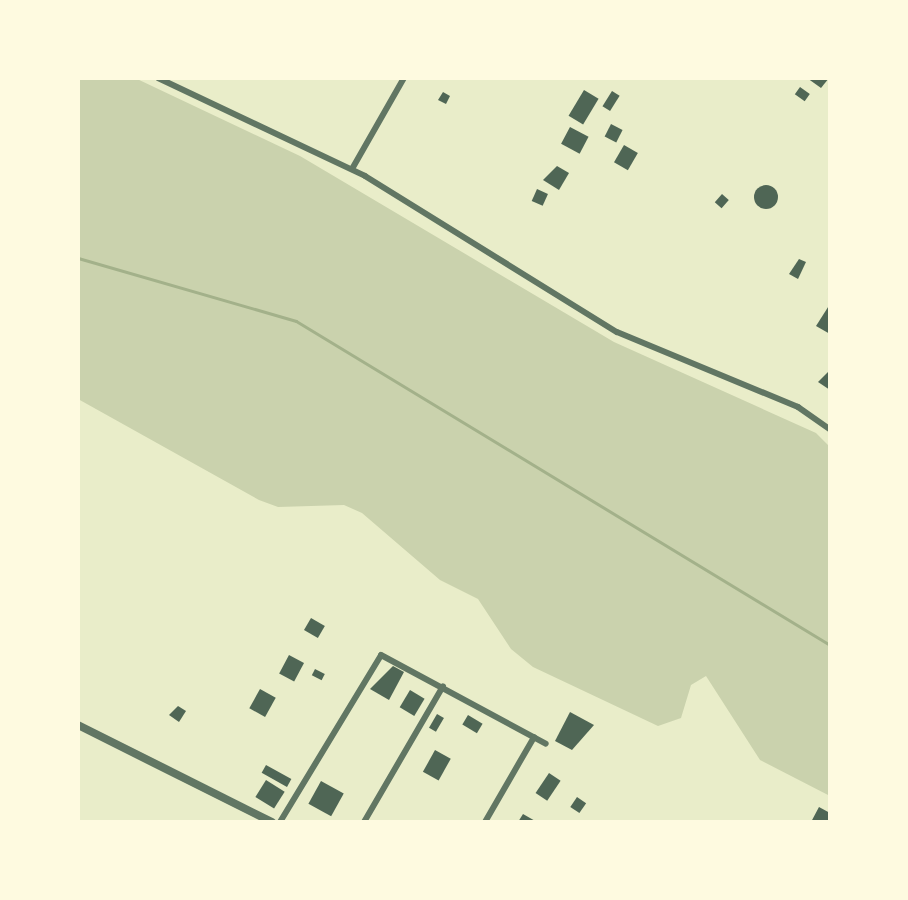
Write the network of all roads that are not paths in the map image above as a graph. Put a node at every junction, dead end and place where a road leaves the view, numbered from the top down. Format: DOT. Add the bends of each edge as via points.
graph roads {
  1 [pos="158,78"];
  2 [pos="404,78"];
  3 [pos="352,169"];
  4 [pos="830,429"];
  5 [pos="443,686"];
  6 [pos="78,725"];
  7 [pos="534,737"];
  8 [pos="546,744"];
  9 [pos="272,822"];
  10 [pos="280,822"];
  11 [pos="364,822"];
  12 [pos="485,822"];
  1 -- 3 [label="street"];
  2 -- 3 [label="street"];
  3 -- 4 [label="street" via="617,332 798,407"];
  5 -- 7 [label="street"];
  5 -- 10 [label="street" via="381,655"];
  5 -- 11 [label="street"];
  6 -- 9 [label="street"];
  7 -- 8 [label="street"];
  7 -- 12 [label="street"];
}
